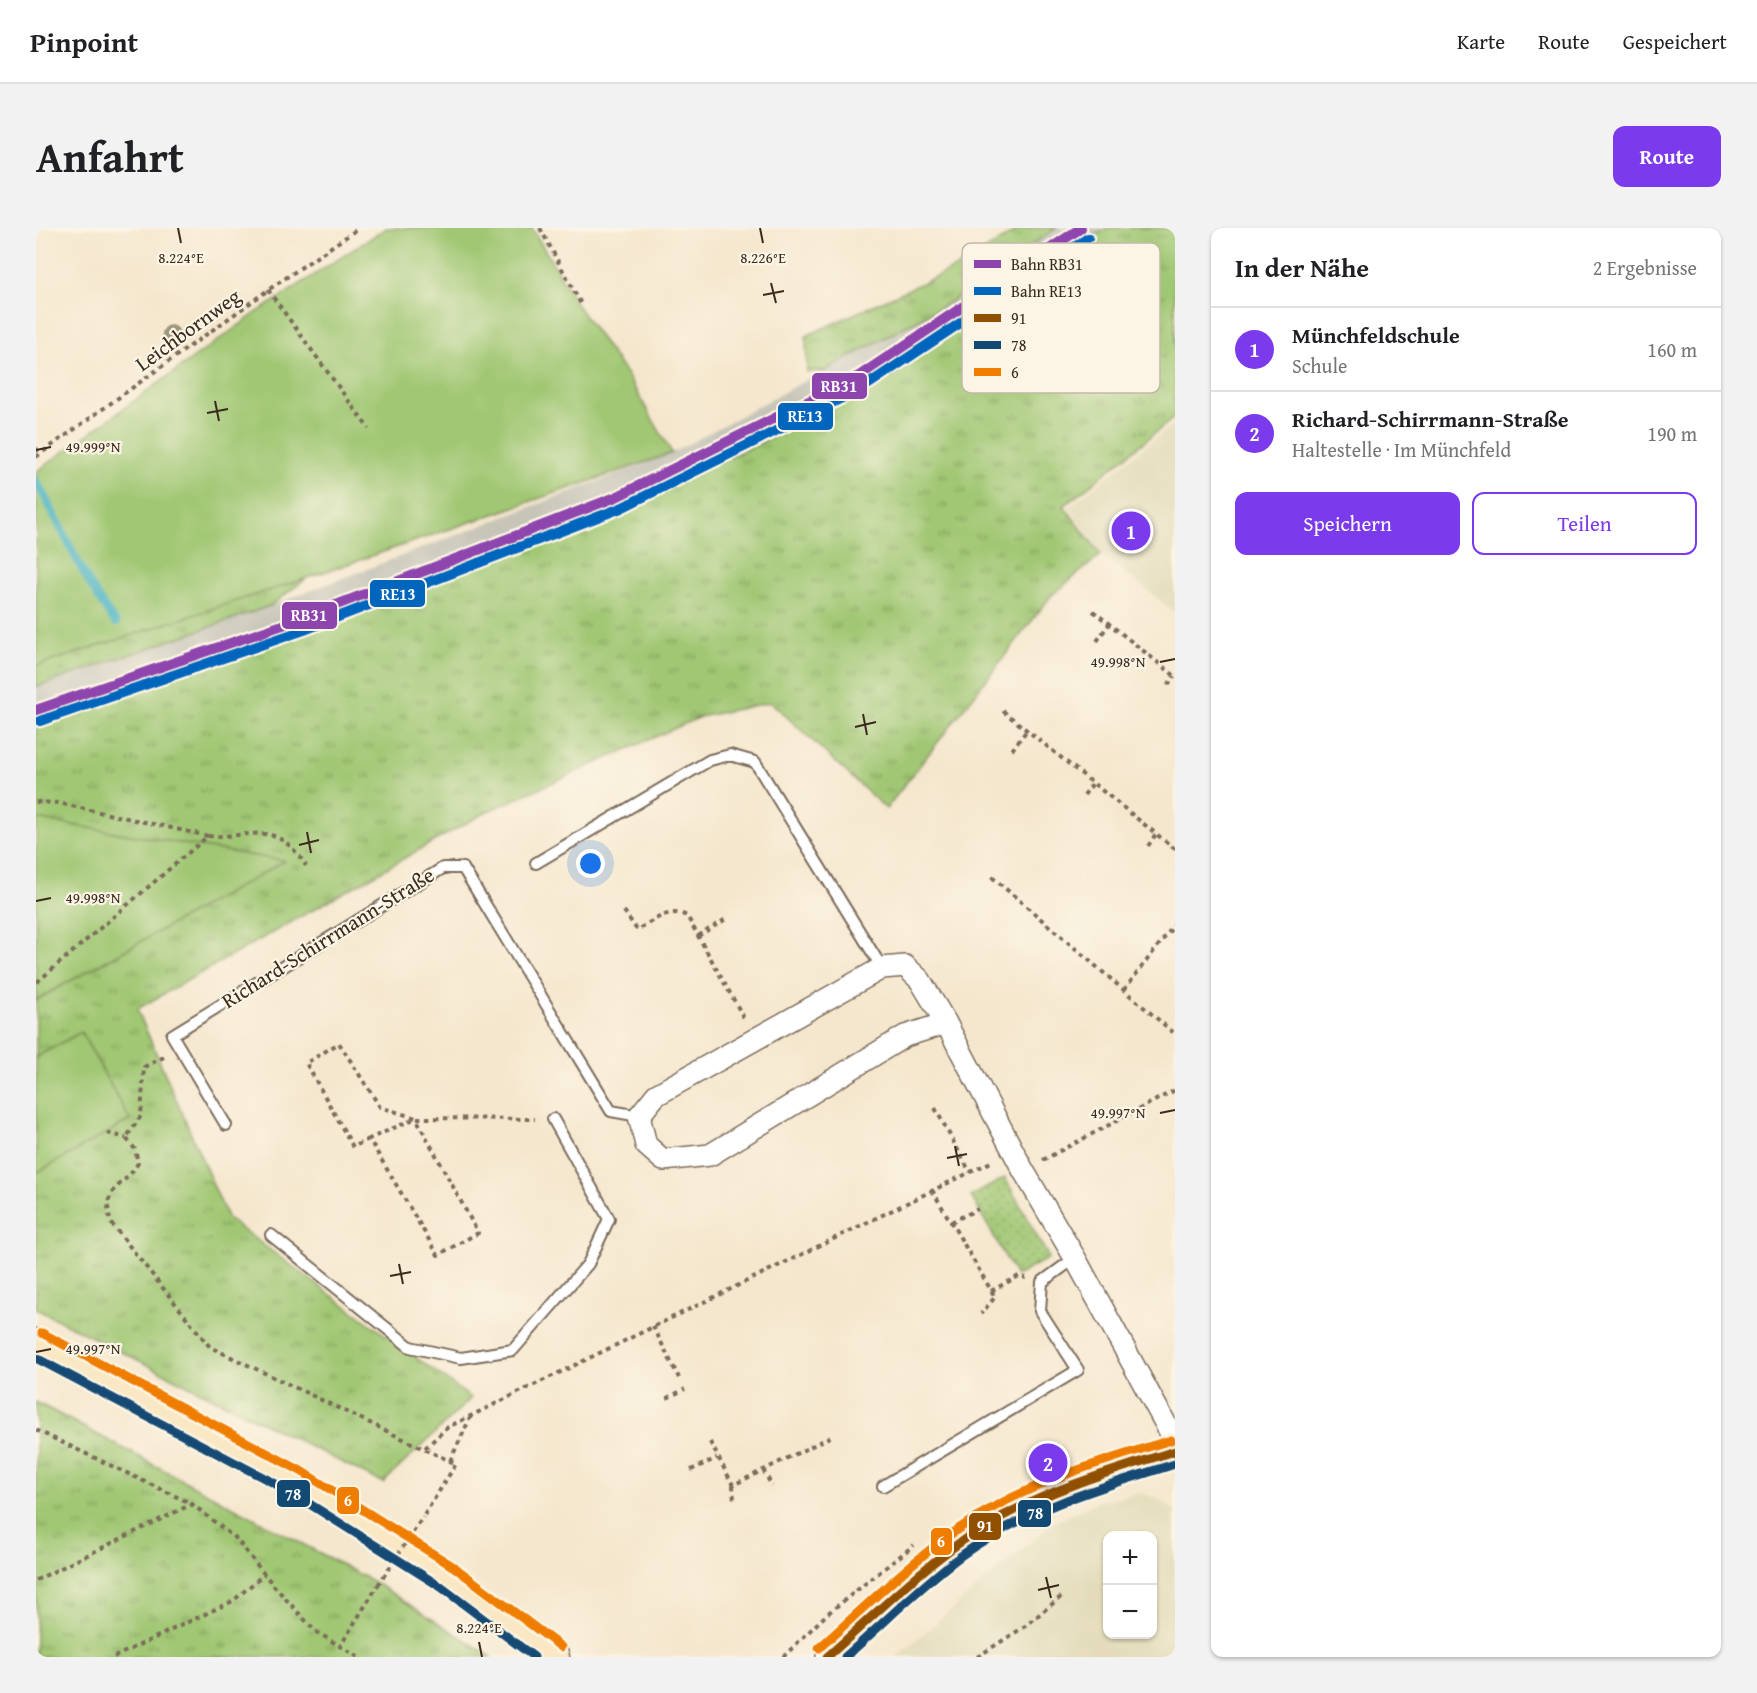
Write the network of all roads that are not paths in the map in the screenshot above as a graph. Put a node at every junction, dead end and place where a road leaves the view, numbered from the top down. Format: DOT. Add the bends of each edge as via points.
graph roads {
  1 [pos="536,862"];
  2 [pos="882,968"];
  3 [pos="946,1023"];
  4 [pos="639,1116"];
  5 [pos="553,1119"];
  6 [pos="226,1125"];
  7 [pos="271,1235"];
  8 [pos="1075,1258"];
  9 [pos="36,1344"];
  10 [pos="1175,1441"];
  11 [pos="1175,1451"];
  12 [pos="883,1486"];
  13 [pos="834,1653"];
  14 [pos="554,1657"];
  1 -- 2 [label="lane" via="710,760 730,755 755,762"];
  2 -- 3 [label="street" via="905,966 920,980"];
  2 -- 4 [label="street" via="656,1095"];
  3 -- 4 [label="street" via="905,1036 710,1155 663,1160 646,1145"];
  3 -- 8 [label="street" via="1023,1170"];
  4 -- 6 [label="lane, Richard-Schirrmann-Straße" via="611,1111 463,868 442,868 172,1035"];
  5 -- 7 [label="lane" via="609,1219 588,1264 513,1350 461,1358 410,1347"];
  8 -- 10 [label="street"];
  8 -- 12 [label="lane" via="1042,1282 1040,1311 1078,1370"];
  9 -- 14 [label="main road" via="295,1481 448,1577"];
  11 -- 13 [label="street" via="1064,1487 976,1531 914,1576"];
}
